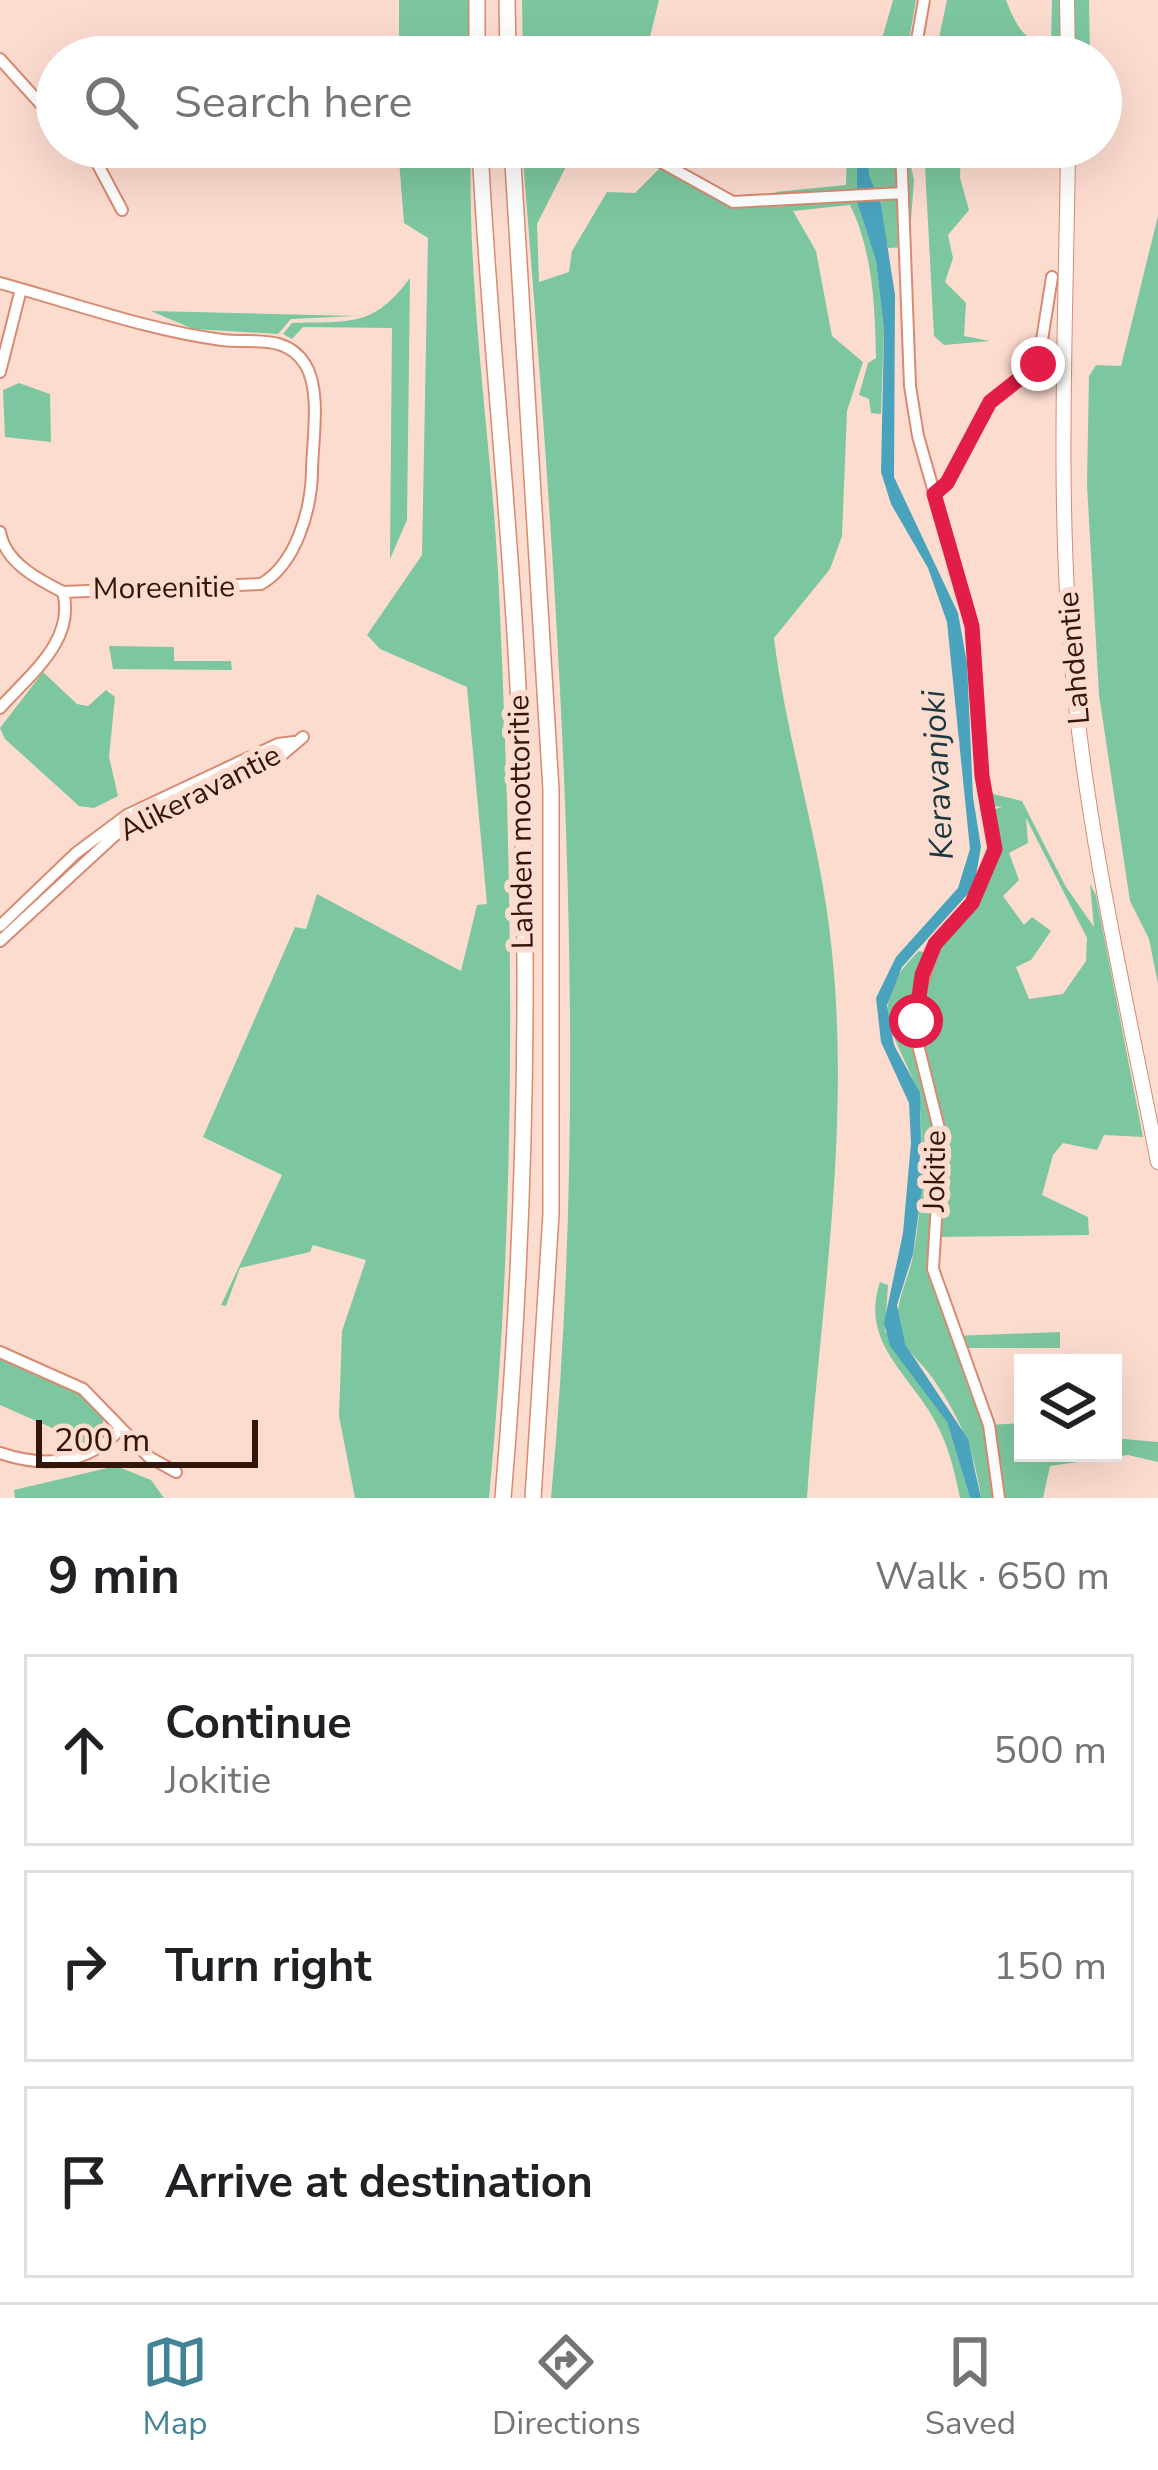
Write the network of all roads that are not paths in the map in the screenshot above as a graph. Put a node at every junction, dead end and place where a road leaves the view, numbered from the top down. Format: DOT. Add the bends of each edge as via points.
graph roads {
  1 [pos="478,0"];
  2 [pos="507,0"];
  3 [pos="924,0"];
  4 [pos="1067,0"];
  5 [pos="477,36"];
  6 [pos="508,36"];
  7 [pos="918,36"];
  8 [pos="1068,36"];
  9 [pos="0,58"];
  10 [pos="36,98"];
  11 [pos="100,168"];
  12 [pos="481,168"];
  13 [pos="513,168"];
  14 [pos="672,168"];
  15 [pos="899,168"];
  16 [pos="1068,168"];
  17 [pos="897,193"];
  18 [pos="122,210"];
  19 [pos="1052,277"];
  20 [pos="0,283"];
  21 [pos="21,289"];
  22 [pos="0,371"];
  23 [pos="934,494"];
  24 [pos="0,532"];
  25 [pos="63,592"];
  26 [pos="0,708"];
  27 [pos="0,926"];
  28 [pos="0,941"];
  29 [pos="1158,1162"];
  30 [pos="0,1352"];
  31 [pos="121,1428"];
  32 [pos="0,1453"];
  33 [pos="176,1472"];
  34 [pos="503,1498"];
  35 [pos="533,1498"];
  36 [pos="1000,1498"];
  1 -- 5 [label="highway"];
  2 -- 6 [label="highway"];
  3 -- 7 [label="street"];
  4 -- 8 [label="main road"];
  9 -- 10 [label="street"];
  11 -- 18 [label="street"];
  12 -- 34 [label="highway, Lahden moottoritie" via="522,789 520,1214"];
  13 -- 35 [label="highway, Lahden moottoritie" via="551,790 551,1214"];
  14 -- 17 [label="street" via="734,202"];
  15 -- 17 [label="street, Jokitie"];
  16 -- 29 [label="main road, Lahdentie" via="1066,550 1074,683 1096,853"];
  17 -- 23 [label="street, Jokitie" via="910,386"];
  19 -- 23 [label="street" via="1038,364 990,402"];
  20 -- 21 [label="street"];
  21 -- 22 [label="street"];
  21 -- 25 [label="street, Moreenitie" via="197,336 269,341 294,351 311,382 311,506 280,571 262,584"];
  23 -- 36 [label="street, Jokitie" via="972,626 995,849 972,903 935,944 916,1021 940,1137 933,1270 989,1425"];
  24 -- 25 [label="street, Moreenitie" via="8,553"];
  25 -- 26 [label="street" via="58,642"];
  27 -- 28 [label="street, Alikeravantie" via="127,815 299,740 114,836"];
  30 -- 31 [label="street" via="83,1389"];
  31 -- 32 [label="street" via="72,1460"];
  31 -- 33 [label="street"];
}
